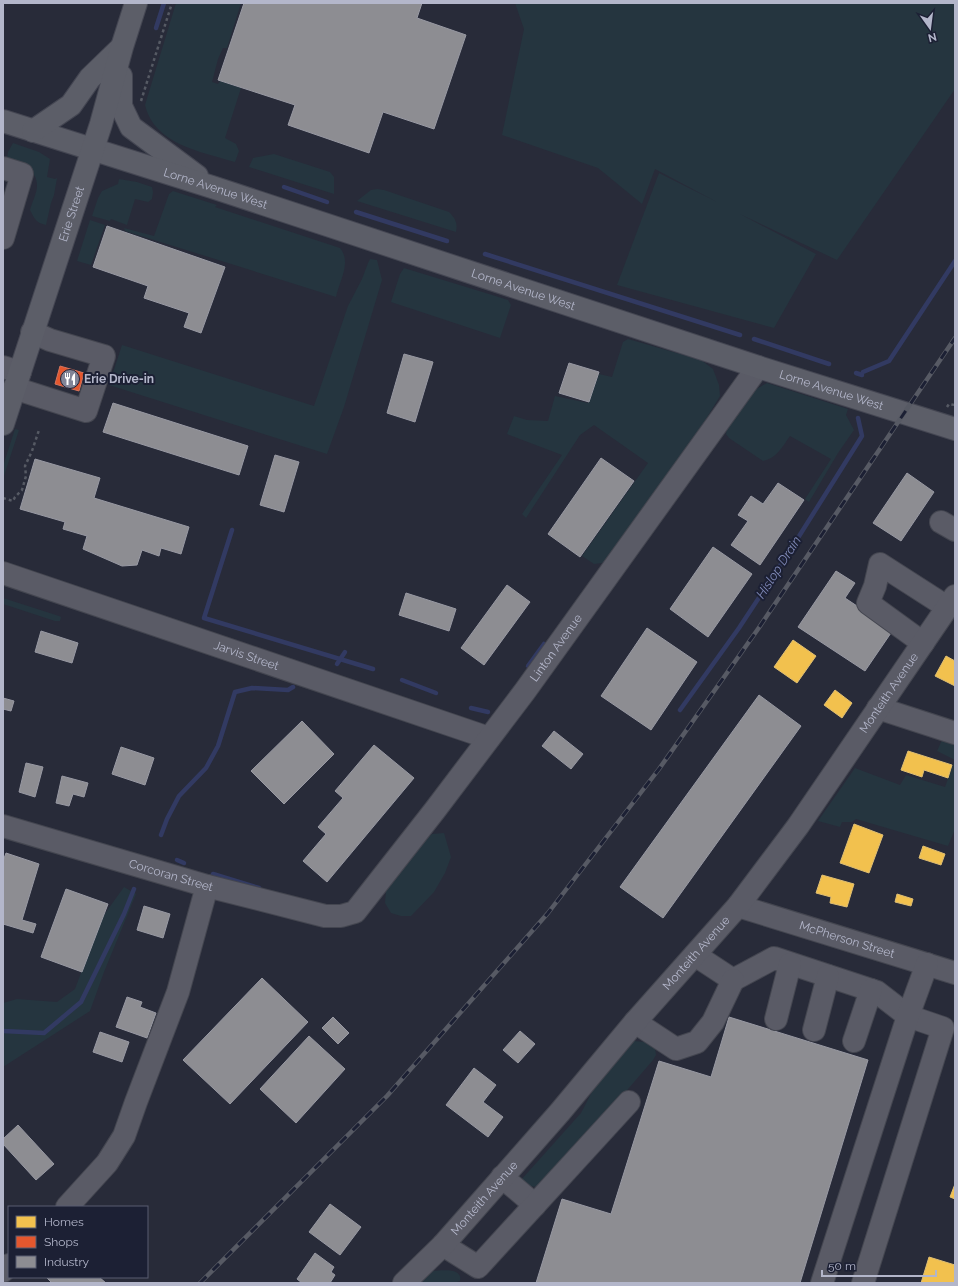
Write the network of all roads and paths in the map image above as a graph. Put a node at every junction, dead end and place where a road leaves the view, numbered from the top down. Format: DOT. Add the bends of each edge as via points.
graph roads {
  1 [pos="136,3"];
  2 [pos="172,3"];
  3 [pos="122,47"];
  4 [pos="141,101"];
  5 [pos="3,122"];
  6 [pos="33,131"];
  7 [pos="92,149"];
  8 [pos="3,168"];
  9 [pos="212,187"];
  10 [pos="3,238"];
  11 [pos="32,332"];
  12 [pos="758,367"];
  13 [pos="12,376"];
  14 [pos="3,424"];
  15 [pos="955,429"];
  16 [pos="39,430"];
  17 [pos="3,498"];
  18 [pos="3,573"];
  19 [pos="951,602"];
  20 [pos="923,643"];
  21 [pos="878,708"];
  22 [pos="955,733"];
  23 [pos="489,738"];
  24 [pos="3,826"];
  25 [pos="207,886"];
  26 [pos="738,906"];
  27 [pos="342,916"];
  28 [pos="695,955"];
  29 [pos="790,964"];
  30 [pos="927,964"];
  31 [pos="955,973"];
  32 [pos="828,976"];
  33 [pos="733,980"];
  34 [pos="872,990"];
  35 [pos="908,1016"];
  36 [pos="776,1019"];
  37 [pos="635,1022"];
  38 [pos="814,1030"];
  39 [pos="854,1041"];
  40 [pos="629,1102"];
  41 [pos="502,1177"];
  42 [pos="536,1205"];
  43 [pos="68,1206"];
  44 [pos="443,1245"];
  45 [pos="404,1283"];
  46 [pos="822,1283"];
  47 [pos="863,1283"];
  1 -- 3 [label="main road, Erie Street"];
  2 -- 4 [label="path"];
  3 -- 6 [label="main road" via="90,78 70,105"];
  3 -- 7 [label="main road, Erie Street"];
  3 -- 9 [label="main road" via="121,106 131,127"];
  5 -- 6 [label="main road, Lorne Avenue West"];
  6 -- 7 [label="main road, Lorne Avenue West"];
  7 -- 9 [label="main road, Lorne Avenue West"];
  7 -- 11 [label="main road, Erie Street"];
  8 -- 10 [label="street" via="22,174"];
  9 -- 12 [label="main road, Lorne Avenue West"];
  11 -- 13 [label="main road, Erie Street"];
  11 -- 13 [label="street" via="104,356 86,411"];
  12 -- 15 [label="main road, Lorne Avenue West"];
  12 -- 23 [label="street, Linton Avenue" via="525,692"];
  13 -- 14 [label="main road, Erie Street"];
  16 -- 17 [label="path" via="25,466 26,476 22,490 13,500"];
  18 -- 23 [label="street, Jarvis Street"];
  19 -- 20 [label="street, Monteith Avenue"];
  19 -- 20 [label="street" via="880,564 868,603"];
  20 -- 21 [label="street, Monteith Avenue"];
  21 -- 22 [label="street"];
  21 -- 26 [label="street, Monteith Avenue" via="798,826"];
  23 -- 27 [label="street, Linton Avenue" via="355,912"];
  24 -- 25 [label="street, Corcoran Street"];
  25 -- 27 [label="street, Corcoran Street" via="325,916"];
  25 -- 43 [label="street" via="178,992 124,1136 108,1163"];
  26 -- 28 [label="street, Monteith Avenue"];
  26 -- 30 [label="street, McPherson Street"];
  28 -- 33 [label="street"];
  28 -- 37 [label="street, Monteith Avenue"];
  29 -- 32 [label="street"];
  29 -- 33 [label="street" via="774,958"];
  29 -- 36 [label="street"];
  30 -- 31 [label="street, McPherson Street"];
  30 -- 35 [label="street"];
  32 -- 34 [label="street"];
  32 -- 38 [label="street"];
  33 -- 37 [label="street" via="713,1022 697,1042 676,1049"];
  34 -- 35 [label="street"];
  34 -- 39 [label="street"];
  35 -- 46 [label="street"];
  35 -- 47 [label="street" via="943,1028"];
  37 -- 41 [label="street, Monteith Avenue"];
  40 -- 42 [label="street"];
  41 -- 42 [label="street"];
  41 -- 44 [label="street, Monteith Avenue"];
  42 -- 44 [label="street" via="478,1267"];
  44 -- 45 [label="street, Monteith Avenue"];
}
